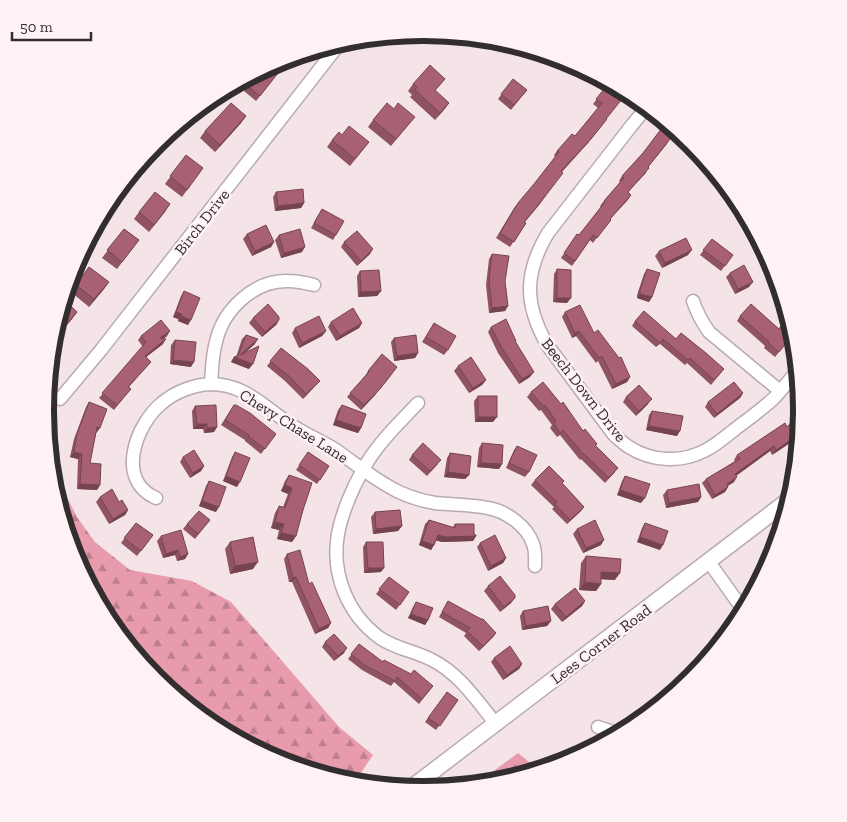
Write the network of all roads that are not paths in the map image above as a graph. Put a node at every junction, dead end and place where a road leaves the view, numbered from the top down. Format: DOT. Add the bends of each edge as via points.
graph roads {
  1 [pos="332,53"];
  2 [pos="642,113"];
  3 [pos="314,286"];
  4 [pos="693,301"];
  5 [pos="791,378"];
  6 [pos="211,384"];
  7 [pos="780,391"];
  8 [pos="60,399"];
  9 [pos="418,403"];
  10 [pos="362,470"];
  11 [pos="156,498"];
  12 [pos="781,506"];
  13 [pos="709,562"];
  14 [pos="535,566"];
  15 [pos="739,604"];
  16 [pos="496,724"];
  17 [pos="598,727"];
  18 [pos="609,731"];
  19 [pos="421,781"];
  1 -- 8 [label="street, Birch Drive"];
  2 -- 7 [label="street, Beech Down Drive" via="540,246 530,284 530,300 539,332 614,435 627,446 651,457 678,459 706,450 758,412"];
  3 -- 6 [label="street" via="287,280 277,282 256,290 236,304 216,341"];
  4 -- 7 [label="street" via="710,332"];
  5 -- 7 [label="street, Beech Down Drive"];
  6 -- 10 [label="street, Chevy Chase Lane" via="240,390 254,397 287,423 335,450"];
  6 -- 11 [label="street, Chevy Chase Lane" via="172,395 153,411 142,426 134,448 134,473 143,490"];
  9 -- 10 [label="street"];
  10 -- 14 [label="street, Chevy Chase Lane" via="416,498 441,504 490,508 510,517 530,536 536,555"];
  10 -- 16 [label="street" via="346,505 336,544 345,595 363,623 380,638 450,671"];
  12 -- 13 [label="street, Lees Corner Road"];
  13 -- 15 [label="street"];
  13 -- 16 [label="street, Lees Corner Road"];
  16 -- 19 [label="street, Lees Corner Road"];
  17 -- 18 [label="street"];
}
